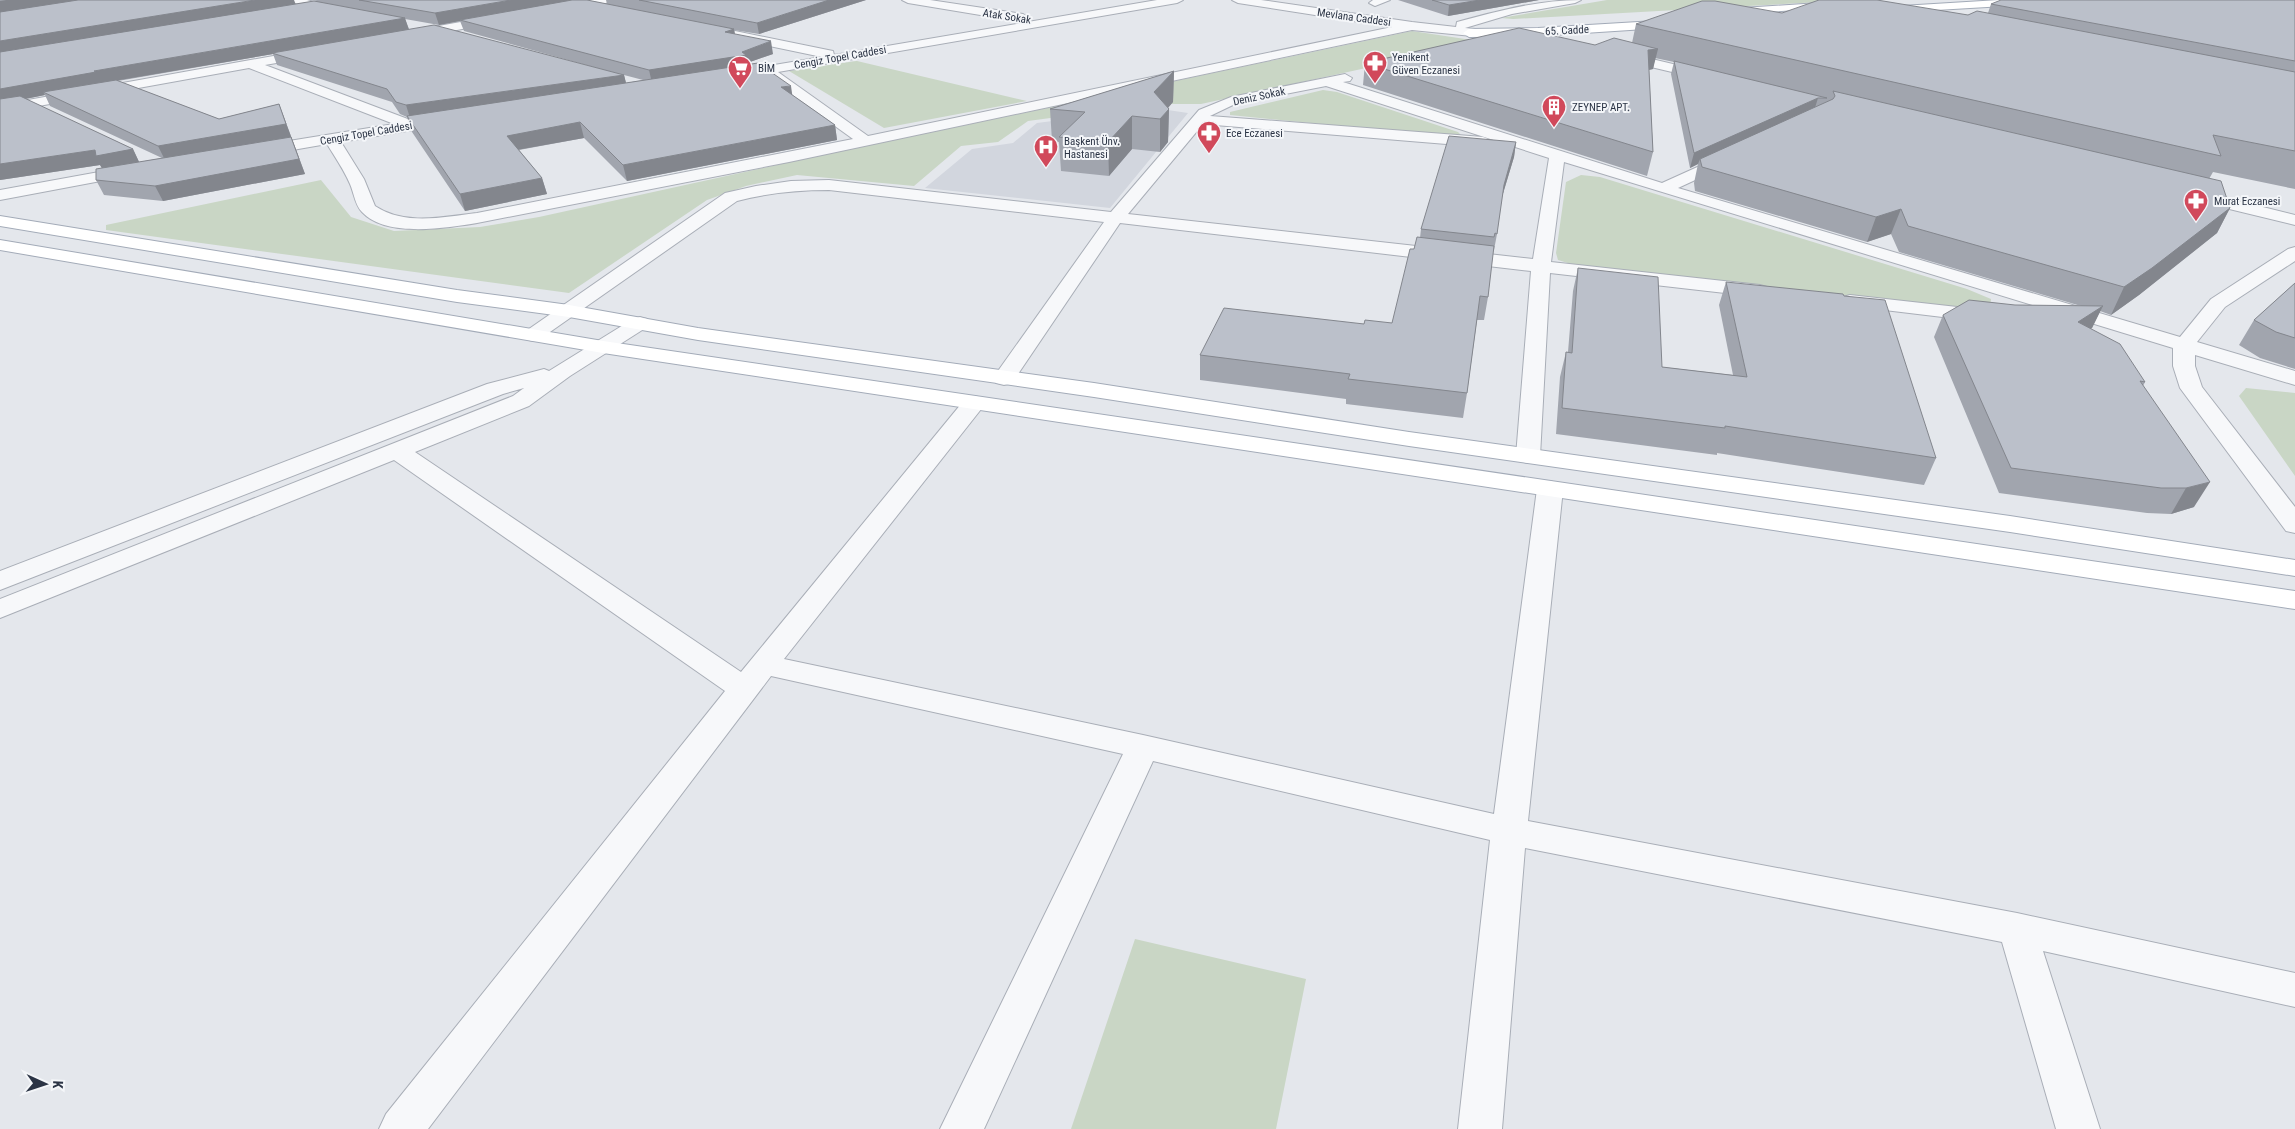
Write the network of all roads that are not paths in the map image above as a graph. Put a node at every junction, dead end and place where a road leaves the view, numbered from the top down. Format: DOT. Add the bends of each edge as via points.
graph roads {
  1 [pos="560,0"];
  2 [pos="908,0"];
  3 [pos="1177,0"];
  4 [pos="1238,0"];
  5 [pos="1361,0"];
  6 [pos="1575,0"];
  7 [pos="1921,0"];
  8 [pos="2058,0"];
  9 [pos="1384,3"];
  10 [pos="582,4"];
  11 [pos="608,5"];
  12 [pos="292,6"];
  13 [pos="1843,9"];
  14 [pos="1872,9"];
  15 [pos="544,11"];
  16 [pos="352,14"];
  17 [pos="515,17"];
  18 [pos="1717,17"];
  19 [pos="1682,19"];
  20 [pos="1416,20"];
  21 [pos="1908,21"];
  22 [pos="1046,22"];
  23 [pos="400,23"];
  24 [pos="1465,29"];
  25 [pos="438,30"];
  26 [pos="725,33"];
  27 [pos="400,37"];
  28 [pos="466,38"];
  29 [pos="1553,39"];
  30 [pos="1572,44"];
  31 [pos="1519,45"];
  32 [pos="1485,50"];
  33 [pos="325,51"];
  34 [pos="1601,51"];
  35 [pos="840,56"];
  36 [pos="250,64"];
  37 [pos="1609,64"];
  38 [pos="766,70"];
  39 [pos="1358,76"];
  40 [pos="720,78"];
  41 [pos="1328,82"];
  42 [pos="29,104"];
  43 [pos="0,109"];
  44 [pos="55,117"];
  45 [pos="461,118"];
  46 [pos="1198,119"];
  47 [pos="410,125"];
  48 [pos="332,139"];
  49 [pos="866,141"];
  50 [pos="1527,145"];
  51 [pos="1742,152"];
  52 [pos="246,153"];
  53 [pos="1557,154"];
  54 [pos="142,170"];
  55 [pos="1664,189"];
  56 [pos="2183,193"];
  57 [pos="0,195"];
  58 [pos="2189,208"];
  59 [pos="1116,217"];
  60 [pos="2295,220"];
  61 [pos="0,221"];
  62 [pos="2295,234"];
  63 [pos="0,245"];
  64 [pos="2295,253"];
  65 [pos="1541,266"];
  66 [pos="1778,293"];
  67 [pos="1837,300"];
  68 [pos="569,311"];
  69 [pos="2005,319"];
  70 [pos="2033,319"];
  71 [pos="2098,320"];
  72 [pos="640,323"];
  73 [pos="534,335"];
  74 [pos="2184,345"];
  75 [pos="603,347"];
  76 [pos="562,372"];
  77 [pos="1004,378"];
  78 [pos="2295,378"];
  79 [pos="974,403"];
  80 [pos="397,451"];
  81 [pos="1528,456"];
  82 [pos="1550,489"];
  83 [pos="2295,525"];
  84 [pos="2294,569"];
  85 [pos="0,581"];
  86 [pos="2295,600"];
  87 [pos="0,609"];
  88 [pos="754,677"];
  89 [pos="1143,747"];
  90 [pos="1509,831"];
  91 [pos="2016,929"];
  92 [pos="2295,990"];
  93 [pos="401,1129"];
  94 [pos="962,1129"];
  95 [pos="1480,1129"];
  96 [pos="2078,1129"];
  1 -- 10 [label="street"];
  2 -- 22 [label="street, Atak Sokak"];
  3 -- 22 [label="street, Cengiz Topel Caddesi"];
  4 -- 20 [label="street, Mevlana Caddesi"];
  5 -- 9 [label="street"];
  6 -- 24 [label="street" via="1511,11"];
  7 -- 14 [label="main road"];
  8 -- 14 [label="main road"];
  10 -- 11 [label="street"];
  10 -- 15 [label="street"];
  12 -- 16 [label="street"];
  13 -- 18 [label="main road"];
  14 -- 21 [label="street"];
  17 -- 25 [label="street"];
  19 -- 24 [label="main road, 65. Cadde" via="1538,32"];
  20 -- 24 [label="street, Mevlana Caddesi"];
  20 -- 49 [label="street"];
  22 -- 35 [label="street, Cengiz Topel Caddesi"];
  23 -- 25 [label="street"];
  24 -- 29 [label="street"];
  24 -- 31 [label="street"];
  25 -- 27 [label="street"];
  25 -- 28 [label="street"];
  26 -- 35 [label="street"];
  29 -- 30 [label="street"];
  29 -- 31 [label="street"];
  31 -- 32 [label="street"];
  33 -- 36 [label="street"];
  34 -- 37 [label="street" via="1720,86"];
  35 -- 38 [label="street, Cengiz Topel Caddesi"];
  36 -- 42 [label="street"];
  36 -- 47 [label="street"];
  38 -- 40 [label="street, Cengiz Topel Caddesi"];
  38 -- 49 [label="street"];
  39 -- 41 [label="street, Deniz Sokak"];
  41 -- 46 [label="street, Deniz Sokak" via="1231,101"];
  41 -- 50 [label="street"];
  42 -- 43 [label="street"];
  42 -- 44 [label="street"];
  45 -- 47 [label="street, Cengiz Topel Caddesi"];
  46 -- 50 [label="street"];
  46 -- 59 [label="street, Deniz Sokak"];
  47 -- 48 [label="street, Cengiz Topel Caddesi"];
  48 -- 49 [label="street" via="362,190 367,208 381,218 432,224 477,218"];
  48 -- 52 [label="street, Cengiz Topel Caddesi"];
  50 -- 53 [label="street"];
  51 -- 55 [label="street"];
  53 -- 55 [label="street"];
  53 -- 65 [label="street"];
  54 -- 57 [label="street"];
  55 -- 71 [label="street"];
  56 -- 60 [label="street"];
  58 -- 62 [label="street"];
  59 -- 65 [label="street"];
  59 -- 68 [label="street" via="829,185 795,184 760,189 730,197"];
  59 -- 77 [label="street, Deniz Sokak"];
  61 -- 68 [label="main road" via="458,296"];
  63 -- 73 [label="main road"];
  64 -- 74 [label="street" via="2218,303"];
  65 -- 66 [label="street"];
  65 -- 81 [label="street"];
  67 -- 69 [label="street"];
  68 -- 72 [label="main road"];
  68 -- 73 [label="street"];
  70 -- 71 [label="street"];
  71 -- 74 [label="street"];
  72 -- 75 [label="street"];
  72 -- 77 [label="main road"];
  73 -- 75 [label="main road"];
  74 -- 78 [label="street"];
  74 -- 83 [label="street" via="2184,366 2191,388"];
  75 -- 76 [label="street"];
  75 -- 79 [label="main road"];
  76 -- 80 [label="street" via="521,401"];
  76 -- 85 [label="street" via="495,389"];
  77 -- 81 [label="main road"];
  79 -- 82 [label="main road"];
  79 -- 88 [label="street"];
  80 -- 87 [label="street"];
  80 -- 88 [label="street"];
  81 -- 84 [label="main road" via="2010,524"];
  82 -- 86 [label="main road"];
  82 -- 90 [label="street"];
  88 -- 89 [label="street"];
  88 -- 93 [label="street"];
  89 -- 90 [label="street"];
  89 -- 94 [label="street"];
  90 -- 91 [label="street"];
  90 -- 95 [label="street"];
  91 -- 92 [label="street"];
  91 -- 96 [label="street"];
}
